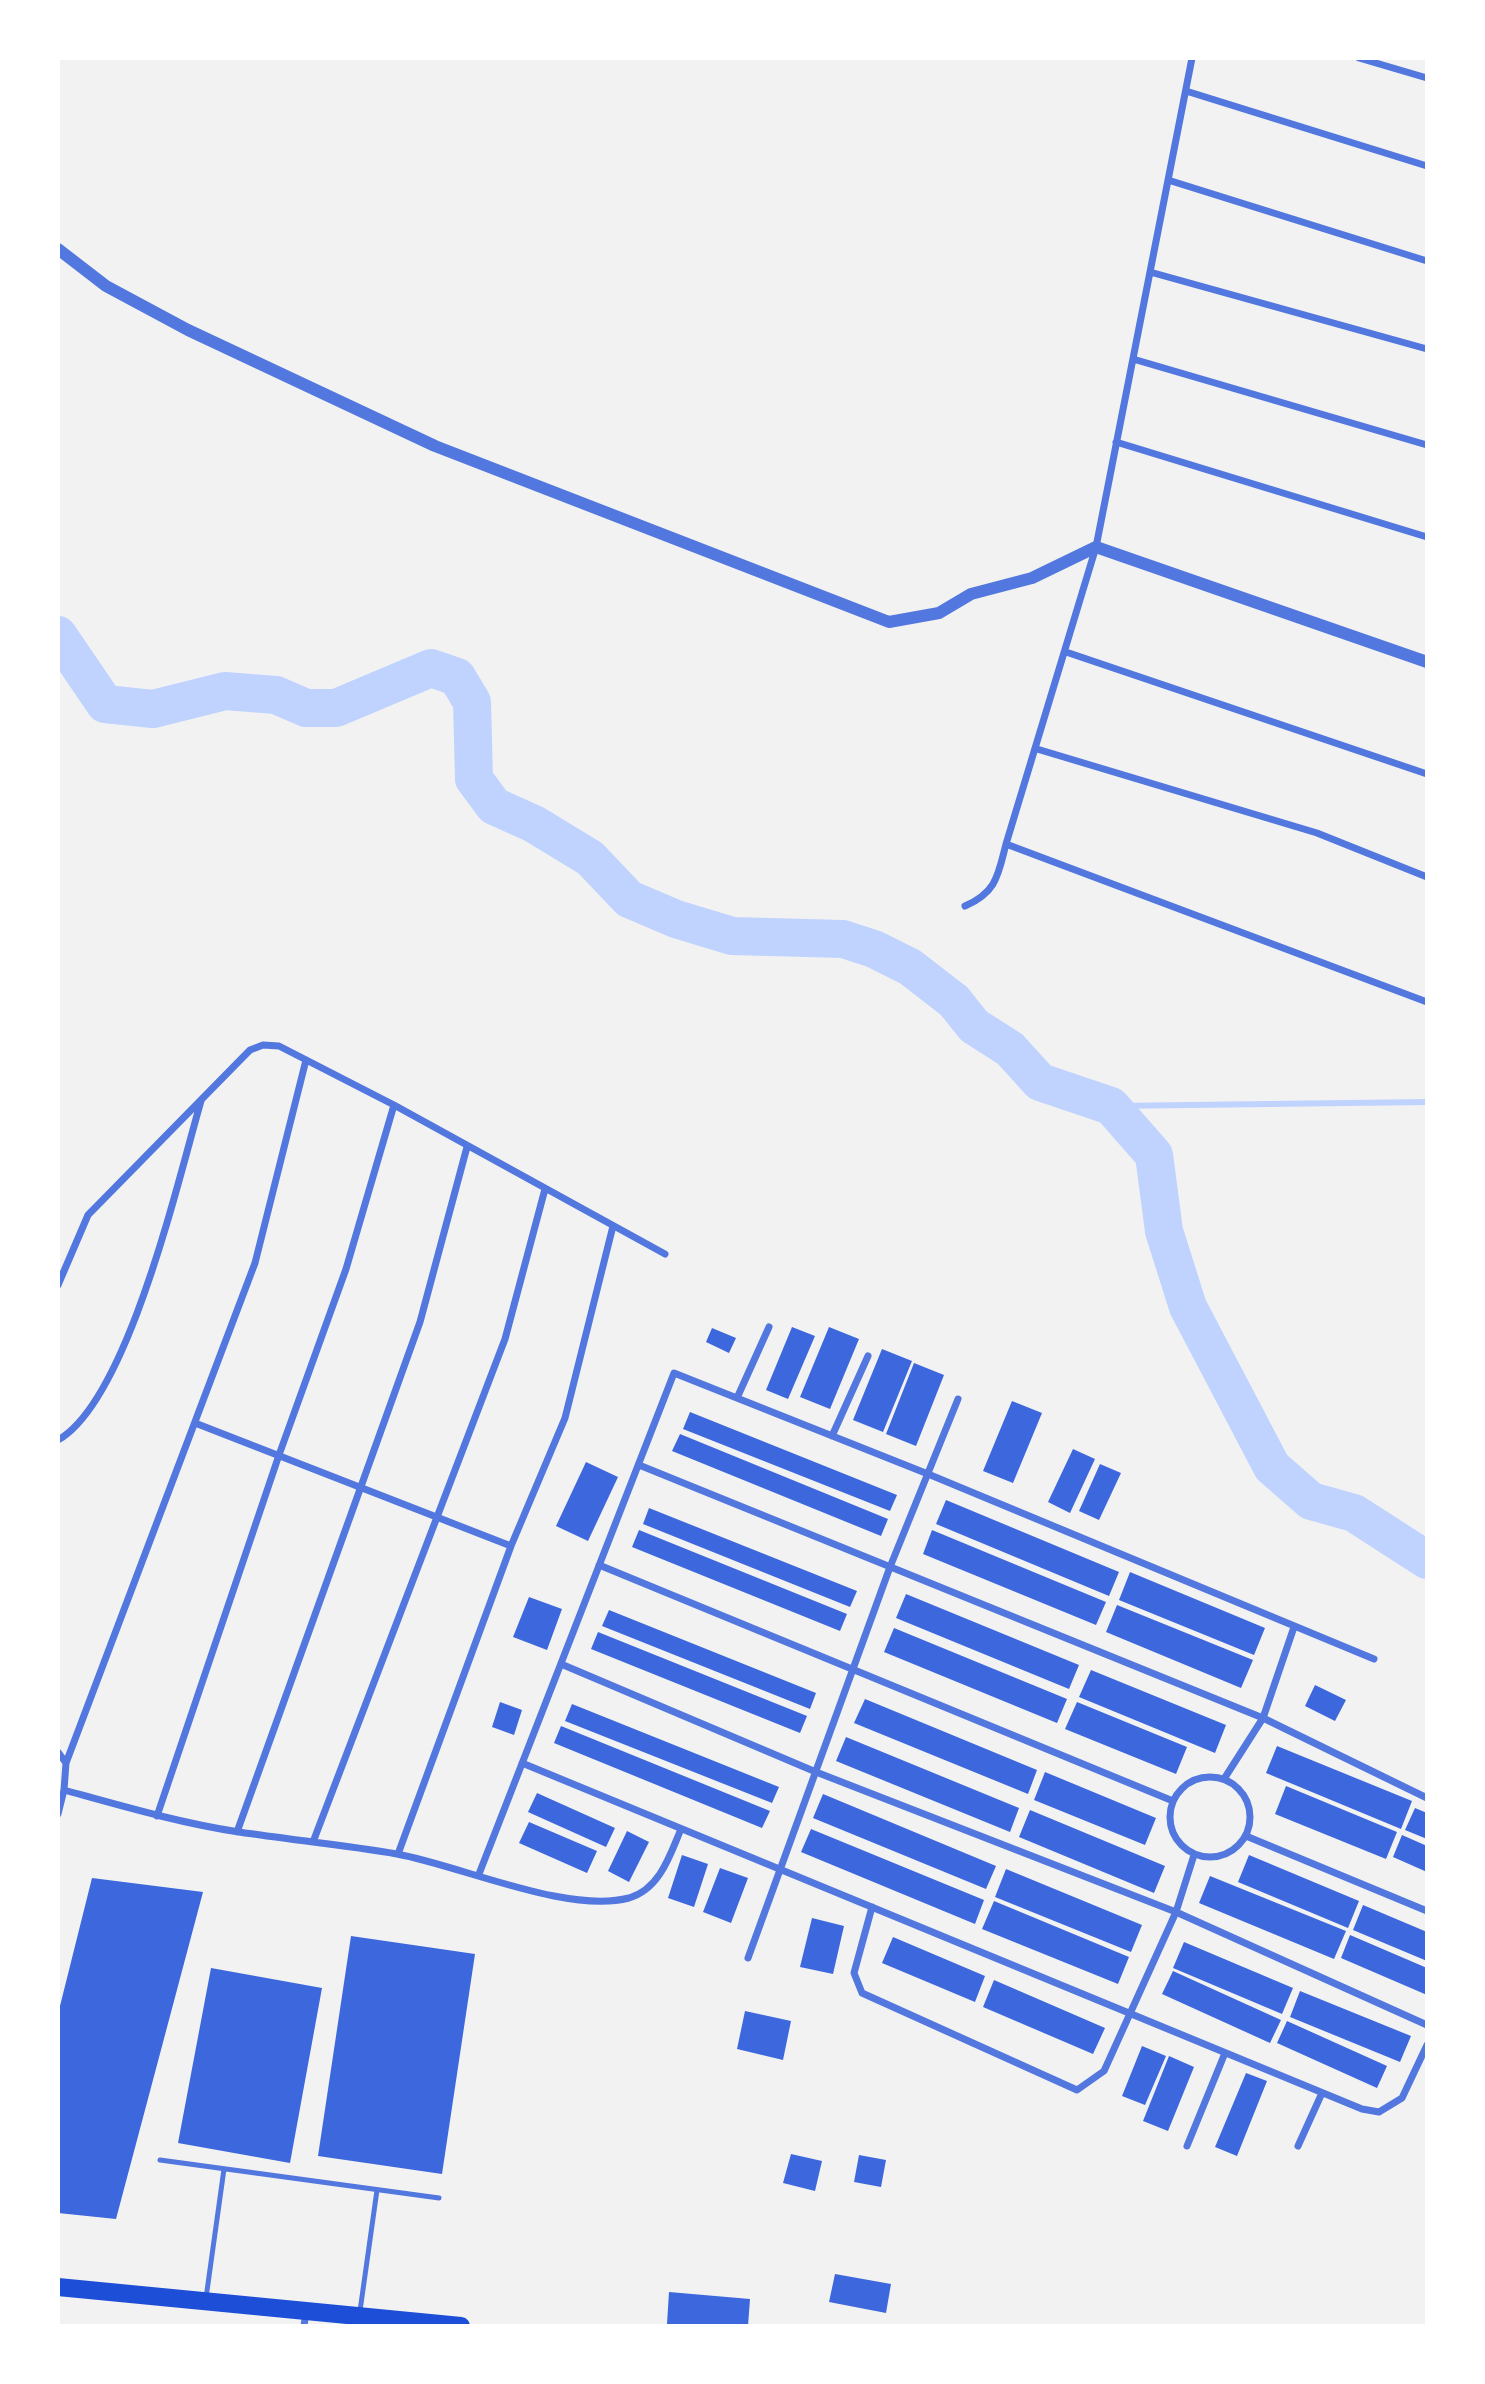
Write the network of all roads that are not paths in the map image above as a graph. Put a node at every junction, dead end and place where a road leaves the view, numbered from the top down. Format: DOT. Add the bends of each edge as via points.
graph roads {
  1 [pos="1192,58"];
  2 [pos="1359,58"];
  3 [pos="1427,78"];
  4 [pos="1186,91"];
  5 [pos="1427,166"];
  6 [pos="1168,180"];
  7 [pos="58,249"];
  8 [pos="1427,261"];
  9 [pos="1150,272"];
  10 [pos="1427,349"];
  11 [pos="1133,359"];
  12 [pos="1116,442"];
  13 [pos="1427,445"];
  14 [pos="1427,537"];
  15 [pos="1096,547"];
  16 [pos="1066,652"];
  17 [pos="1427,662"];
  18 [pos="1037,749"];
  19 [pos="1427,774"];
  20 [pos="1006,844"];
  21 [pos="1427,877"];
  22 [pos="965,906"];
  23 [pos="1427,1002"];
  24 [pos="306,1060"];
  25 [pos="202,1100"];
  26 [pos="394,1105"];
  27 [pos="467,1147"];
  28 [pos="545,1189"];
  29 [pos="613,1226"];
  30 [pos="665,1254"];
  31 [pos="58,1285"];
  32 [pos="769,1327"];
  33 [pos="868,1356"];
  34 [pos="737,1398"];
  35 [pos="958,1399"];
  36 [pos="195,1423"];
  37 [pos="832,1436"];
  38 [pos="58,1440"];
  39 [pos="279,1455"];
  40 [pos="639,1465"];
  41 [pos="928,1474"];
  42 [pos="362,1488"];
  43 [pos="435,1516"];
  44 [pos="512,1546"];
  45 [pos="599,1565"];
  46 [pos="890,1567"];
  47 [pos="1294,1627"];
  48 [pos="1374,1659"];
  49 [pos="561,1664"];
  50 [pos="853,1670"];
  51 [pos="1263,1718"];
  52 [pos="58,1752"];
  53 [pos="66,1763"];
  54 [pos="522,1763"];
  55 [pos="816,1772"];
  56 [pos="1224,1779"];
  57 [pos="64,1790"];
  58 [pos="1427,1798"];
  59 [pos="1173,1801"];
  60 [pos="58,1814"];
  61 [pos="157,1816"];
  62 [pos="681,1829"];
  63 [pos="237,1832"];
  64 [pos="1246,1836"];
  65 [pos="313,1842"];
  66 [pos="398,1854"];
  67 [pos="1194,1855"];
  68 [pos="780,1870"];
  69 [pos="479,1874"];
  70 [pos="872,1908"];
  71 [pos="1427,1911"];
  72 [pos="1176,1912"];
  73 [pos="748,1958"];
  74 [pos="1128,2013"];
  75 [pos="1427,2025"];
  76 [pos="1427,2045"];
  77 [pos="1225,2053"];
  78 [pos="1322,2093"];
  79 [pos="1298,2146"];
  80 [pos="1187,2147"];
  81 [pos="160,2160"];
  82 [pos="224,2169"];
  83 [pos="377,2190"];
  84 [pos="439,2198"];
  85 [pos="58,2287"];
  86 [pos="206,2301"];
  87 [pos="359,2316"];
  88 [pos="305,2319"];
  89 [pos="461,2326"];
  1 -- 4 [label="street"];
  2 -- 3 [label="street"];
  4 -- 5 [label="street"];
  4 -- 6 [label="street"];
  6 -- 8 [label="street"];
  6 -- 9 [label="street"];
  7 -- 15 [label="street" via="106,286 188,330 435,446 889,622 939,613 971,594 1032,578"];
  9 -- 10 [label="street"];
  9 -- 11 [label="street"];
  11 -- 12 [label="street"];
  11 -- 13 [label="street"];
  12 -- 14 [label="street"];
  12 -- 15 [label="street"];
  15 -- 16 [label="street"];
  15 -- 17 [label="street"];
  16 -- 18 [label="street"];
  16 -- 19 [label="street"];
  18 -- 20 [label="street"];
  18 -- 21 [label="street" via="1317,833"];
  20 -- 22 [label="street" via="987,894"];
  20 -- 23 [label="street"];
  24 -- 25 [label="street" via="279,1046 250,1050"];
  24 -- 26 [label="street"];
  24 -- 36 [label="street" via="255,1263"];
  25 -- 31 [label="street" via="88,1215"];
  25 -- 38 [label="street" via="140,1309 91,1408"];
  26 -- 27 [label="street"];
  26 -- 39 [label="street" via="346,1269"];
  27 -- 28 [label="street"];
  27 -- 42 [label="street" via="420,1322"];
  28 -- 29 [label="street"];
  28 -- 43 [label="street" via="505,1339"];
  29 -- 30 [label="street"];
  29 -- 44 [label="street" via="565,1418"];
  32 -- 34 [label="street"];
  33 -- 37 [label="street"];
  34 -- 37 [label="street"];
  34 -- 40 [label="street" via="674,1373"];
  35 -- 41 [label="street"];
  36 -- 39 [label="street"];
  36 -- 53 [label="street"];
  37 -- 41 [label="street"];
  39 -- 42 [label="street"];
  39 -- 61 [label="street"];
  40 -- 45 [label="street"];
  40 -- 46 [label="street"];
  41 -- 46 [label="street"];
  41 -- 47 [label="street"];
  42 -- 43 [label="street"];
  42 -- 63 [label="street"];
  43 -- 44 [label="street"];
  43 -- 65 [label="street"];
  44 -- 66 [label="street"];
  45 -- 49 [label="street"];
  45 -- 50 [label="street"];
  46 -- 50 [label="street"];
  46 -- 51 [label="street"];
  47 -- 48 [label="street"];
  47 -- 51 [label="street"];
  49 -- 54 [label="street"];
  49 -- 55 [label="street"];
  50 -- 55 [label="street"];
  50 -- 59 [label="street"];
  51 -- 56 [label="street"];
  51 -- 58 [label="street"];
  52 -- 53 [label="street"];
  53 -- 57 [label="street"];
  54 -- 62 [label="street"];
  54 -- 69 [label="street"];
  55 -- 68 [label="street"];
  55 -- 72 [label="street"];
  56 -- 59 [label="street" via="1204,1777 1185,1785"];
  56 -- 64 [label="street" via="1242,1792 1251,1814"];
  57 -- 60 [label="street"];
  57 -- 61 [label="street"];
  59 -- 67 [label="street" via="1169,1822 1177,1842"];
  61 -- 63 [label="street"];
  62 -- 68 [label="street"];
  62 -- 69 [label="street" via="664,1869 648,1890 630,1898 598,1902 531,1890"];
  63 -- 65 [label="street"];
  64 -- 67 [label="street" via="1233,1851 1214,1858"];
  64 -- 71 [label="street"];
  65 -- 66 [label="street"];
  66 -- 69 [label="street"];
  67 -- 72 [label="street"];
  68 -- 70 [label="street"];
  68 -- 73 [label="street"];
  70 -- 74 [label="street"];
  70 -- 74 [label="street" via="854,1973 862,1993 1077,2090 1104,2071"];
  72 -- 74 [label="street"];
  72 -- 75 [label="street"];
  74 -- 77 [label="street"];
  76 -- 78 [label="street" via="1402,2098 1391,2107 1379,2112 1362,2109"];
  77 -- 78 [label="street"];
  77 -- 80 [label="street"];
  78 -- 79 [label="street"];
  81 -- 82 [label="lane"];
  82 -- 83 [label="lane"];
  82 -- 86 [label="lane"];
  83 -- 84 [label="lane"];
  83 -- 87 [label="lane"];
  85 -- 86 [label="main road"];
  86 -- 88 [label="main road"];
  87 -- 88 [label="main road"];
  87 -- 89 [label="main road"];
}
